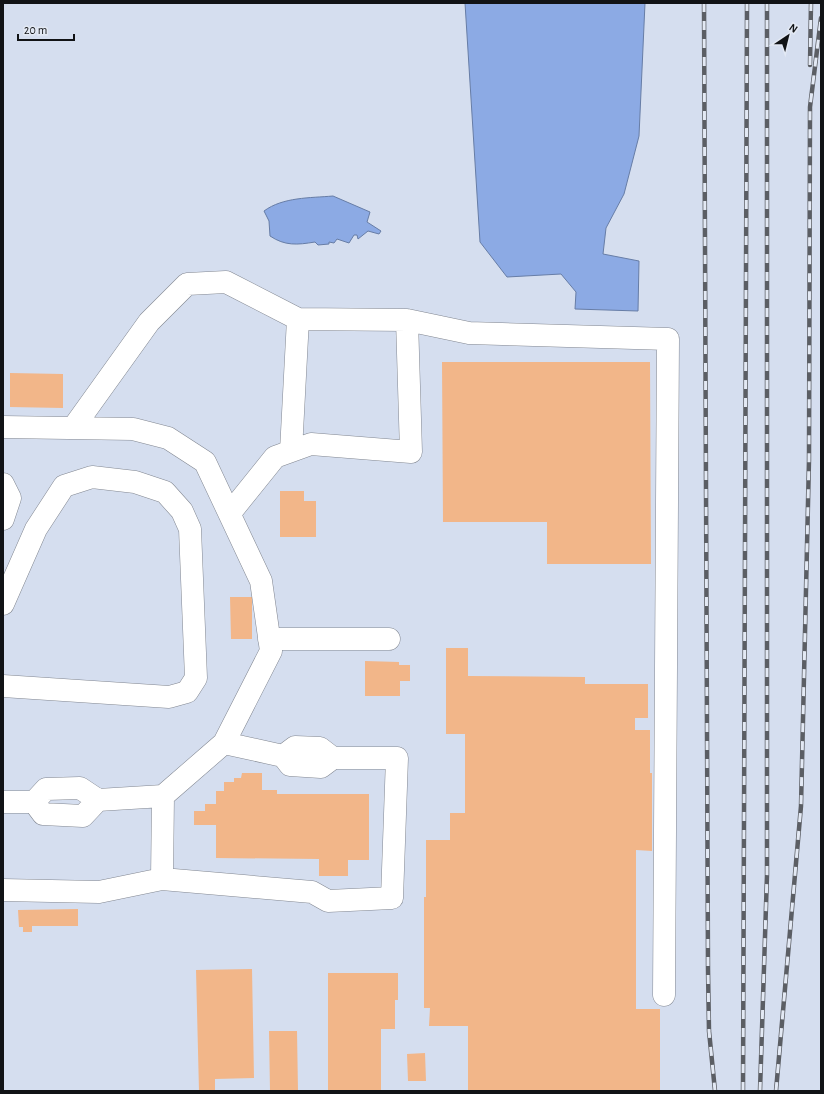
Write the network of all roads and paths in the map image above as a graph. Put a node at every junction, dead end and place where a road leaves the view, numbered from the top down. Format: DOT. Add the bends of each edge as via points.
graph roads {
  1 [pos="298,319"];
  2 [pos="408,320"];
  3 [pos="3,427"];
  4 [pos="73,428"];
  5 [pos="291,451"];
  6 [pos="3,484"];
  7 [pos="230,513"];
  8 [pos="3,519"];
  9 [pos="3,604"];
  10 [pos="269,639"];
  11 [pos="389,639"];
  12 [pos="3,686"];
  13 [pos="224,743"];
  14 [pos="163,796"];
  15 [pos="3,802"];
  16 [pos="162,879"];
  17 [pos="3,890"];
  18 [pos="664,995"];
  1 -- 2 [label="lane"];
  1 -- 4 [label="lane" via="226,282 187,284 149,322"];
  1 -- 5 [label="lane"];
  2 -- 5 [label="lane" via="411,452 311,444"];
  2 -- 18 [label="lane" via="469,333 668,339"];
  3 -- 4 [label="lane"];
  4 -- 7 [label="lane" via="132,429 168,438 205,462"];
  5 -- 7 [label="lane" via="275,457"];
  6 -- 8 [label="lane" via="10,498"];
  7 -- 10 [label="lane" via="261,581"];
  9 -- 12 [label="lane" via="36,528 64,486 92,477 136,482 165,492 182,511 190,529 196,662 196,678 187,692 169,697"];
  10 -- 11 [label="lane"];
  10 -- 13 [label="lane" via="271,650"];
  13 -- 14 [label="lane"];
  13 -- 16 [label="lane" via="283,756 290,765 321,767 333,758 397,758 392,898 328,901 312,892"];
  14 -- 15 [label="lane" via="98,800 83,816 43,814 34,802"];
  14 -- 16 [label="lane"];
  16 -- 17 [label="lane" via="99,892"];
}
